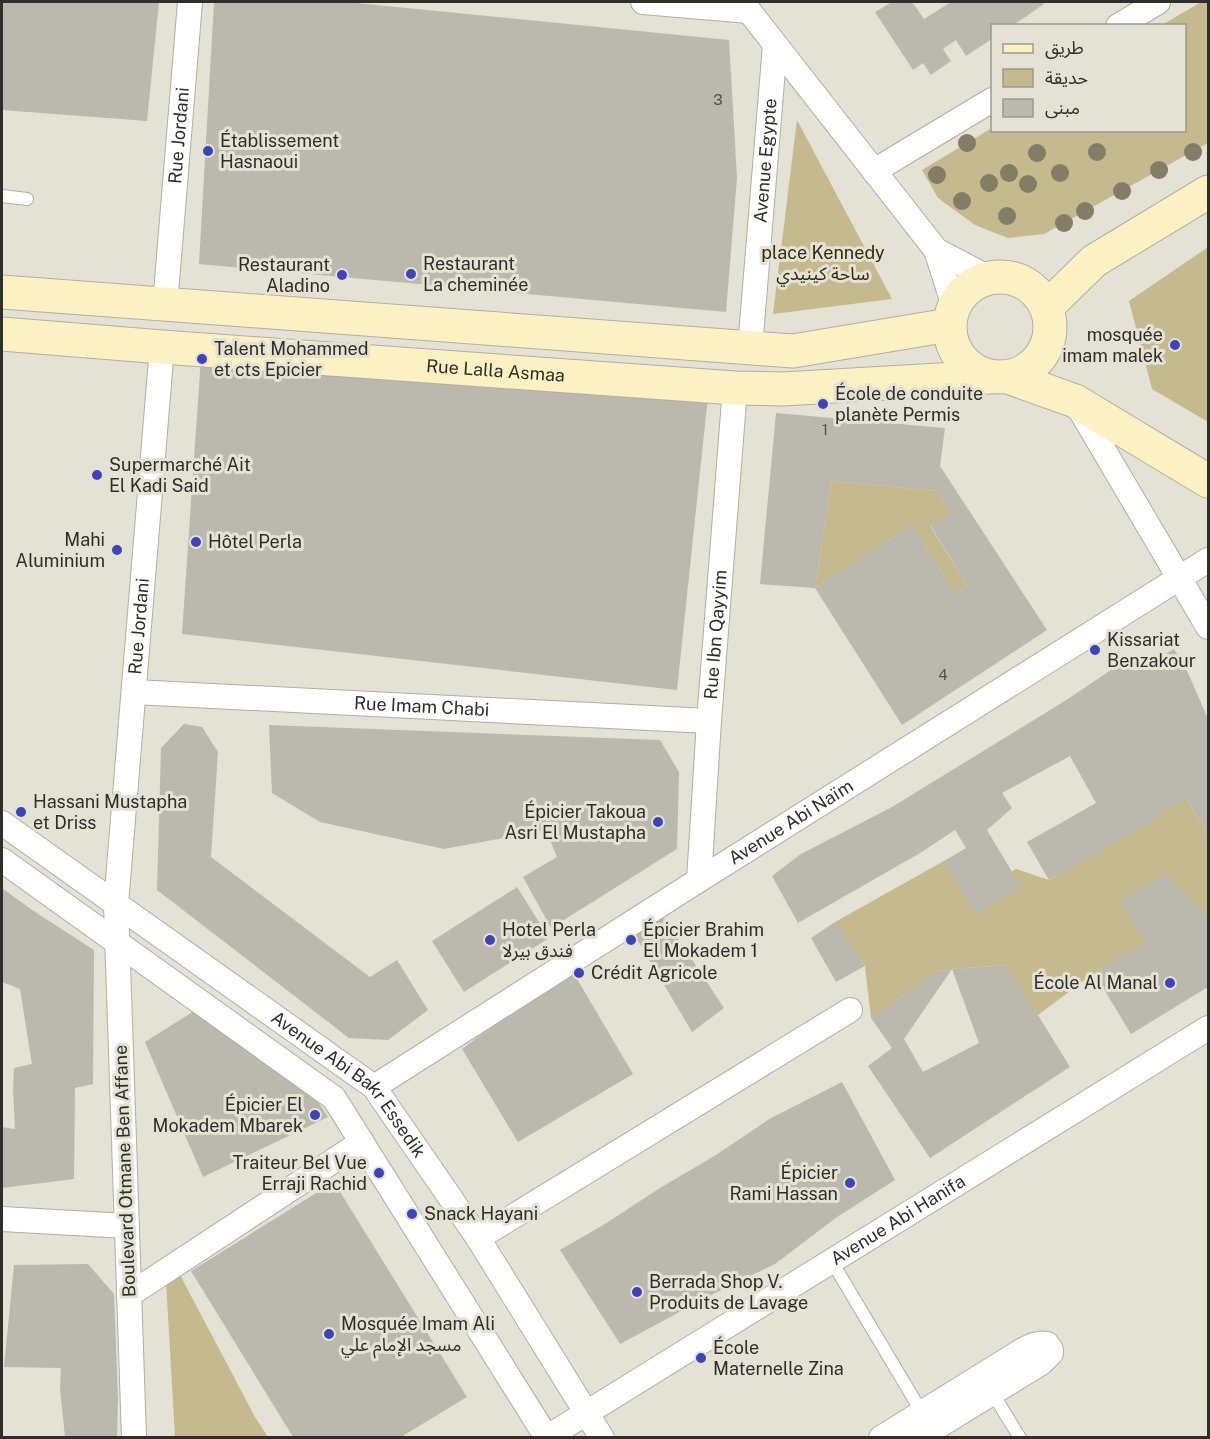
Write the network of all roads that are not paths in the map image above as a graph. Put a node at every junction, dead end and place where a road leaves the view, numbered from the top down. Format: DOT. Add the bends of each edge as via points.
graph roads {
  1 [pos="190,2"];
  2 [pos="643,2"];
  3 [pos="1158,2"];
  4 [pos="745,6"];
  5 [pos="1121,24"];
  6 [pos="775,45"];
  7 [pos="991,101"];
  8 [pos="874,171"];
  9 [pos="1209,192"];
  10 [pos="2,196"];
  11 [pos="27,199"];
  12 [pos="936,250"];
  13 [pos="1094,261"];
  14 [pos="989,278"];
  15 [pos="1021,281"];
  16 [pos="2,292"];
  17 [pos="165,305"];
  18 [pos="951,315"];
  19 [pos="1048,322"];
  20 [pos="2,334"];
  21 [pos="162,347"];
  22 [pos="750,348"];
  23 [pos="999,377"];
  24 [pos="735,388"];
  25 [pos="1075,401"];
  26 [pos="1209,481"];
  27 [pos="1209,560"];
  28 [pos="1180,579"];
  29 [pos="1209,627"];
  30 [pos="134,692"];
  31 [pos="709,721"];
  32 [pos="2,823"];
  33 [pos="2,860"];
  34 [pos="699,880"];
  35 [pos="116,904"];
  36 [pos="117,942"];
  37 [pos="850,1010"];
  38 [pos="1209,1028"];
  39 [pos="374,1087"];
  40 [pos="362,1142"];
  41 [pos="2,1219"];
  42 [pos="127,1226"];
  43 [pos="478,1238"];
  44 [pos="831,1260"];
  45 [pos="129,1295"];
  46 [pos="987,1384"];
  47 [pos="586,1411"];
  48 [pos="924,1427"];
  49 [pos="134,1437"];
  50 [pos="547,1437"];
  51 [pos="602,1437"];
  52 [pos="881,1437"];
  53 [pos="1020,1437"];
  1 -- 17 [label="street, Rue Jordani"];
  2 -- 4 [label="street"];
  3 -- 5 [label="street"];
  4 -- 6 [label="street"];
  6 -- 8 [label="street"];
  6 -- 22 [label="street, Avenue Egypte"];
  7 -- 8 [label="street"];
  8 -- 12 [label="street"];
  9 -- 13 [label="street"];
  10 -- 11 [label="lane"];
  12 -- 14 [label="street"];
  12 -- 18 [label="street"];
  13 -- 15 [label="street"];
  13 -- 19 [label="street"];
  14 -- 15 [label="street"];
  14 -- 18 [label="street" via="962,293"];
  15 -- 19 [label="street" via="1040,296"];
  16 -- 17 [label="street"];
  17 -- 22 [label="street"];
  18 -- 22 [label="street" via="793,351"];
  18 -- 23 [label="street" via="951,339 956,353 977,372"];
  19 -- 23 [label="street" via="1044,352 1035,364 1022,373"];
  19 -- 25 [label="street"];
  20 -- 21 [label="street, Rue Lalla Asmaa"];
  21 -- 24 [label="street, Rue Lalla Asmaa"];
  21 -- 30 [label="street, Rue Jordani"];
  23 -- 24 [label="street, Rue Lalla Asmaa"];
  23 -- 25 [label="street"];
  24 -- 31 [label="street, Rue Ibn Qayyim"];
  25 -- 26 [label="street"];
  25 -- 28 [label="street"];
  27 -- 28 [label="street, Avenue Abi Naïm"];
  28 -- 29 [label="street"];
  28 -- 34 [label="street, Avenue Abi Naïm"];
  30 -- 31 [label="street, Rue Imam Chabi"];
  30 -- 35 [label="street, Rue Jordani"];
  31 -- 34 [label="street, Rue Ibn Qayyim"];
  32 -- 35 [label="street, Avenue Abi Bakr Essedik"];
  33 -- 36 [label="street, Avenue Abi Bakr Essedik"];
  34 -- 39 [label="street, Avenue Abi Naïm"];
  35 -- 36 [label="street, Boulevard Otmane Ben Affane"];
  35 -- 39 [label="street, Avenue Abi Bakr Essedik"];
  36 -- 40 [label="street, Avenue Abi Bakr Essedik" via="334,1098"];
  36 -- 42 [label="street, Boulevard Otmane Ben Affane"];
  37 -- 43 [label="street"];
  38 -- 44 [label="street, Avenue Abi Hanifa"];
  39 -- 43 [label="street, Avenue Abi Bakr Essedik"];
  40 -- 45 [label="street"];
  40 -- 50 [label="street, Avenue Abi Bakr Essedik"];
  41 -- 42 [label="street"];
  42 -- 45 [label="street, Boulevard Otmane Ben Affane"];
  43 -- 47 [label="street, Avenue Abi Bakr Essedik"];
  44 -- 47 [label="street, Avenue Abi Hanifa"];
  44 -- 48 [label="lane"];
  45 -- 49 [label="street, Boulevard Otmane Ben Affane"];
  46 -- 48 [label="street"];
  46 -- 53 [label="lane"];
  47 -- 50 [label="street, Avenue Abi Hanifa"];
  47 -- 51 [label="street, Avenue Abi Bakr Essedik"];
  48 -- 52 [label="street"];
}
